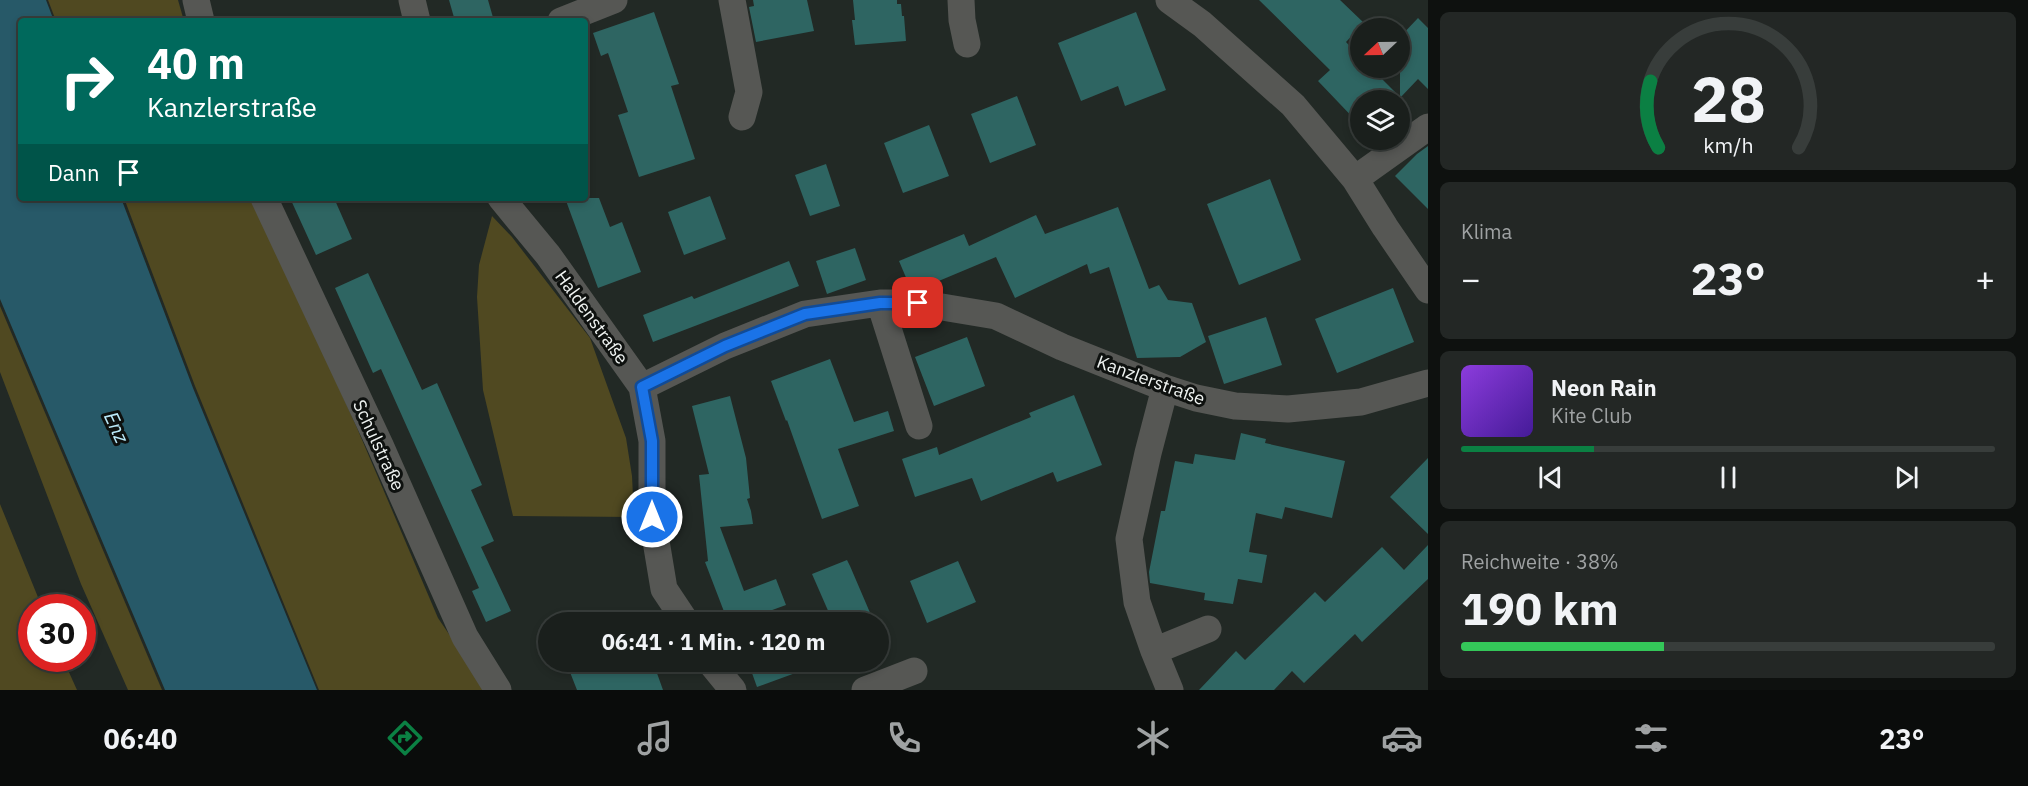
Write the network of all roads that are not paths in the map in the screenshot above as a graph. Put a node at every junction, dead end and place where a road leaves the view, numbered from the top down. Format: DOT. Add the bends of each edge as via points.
graph roads {
  1 [pos="196,0"];
  2 [pos="412,0"];
  3 [pos="614,0"];
  4 [pos="732,0"];
  5 [pos="961,0"];
  6 [pos="1169,0"];
  7 [pos="200,18"];
  8 [pos="416,18"];
  9 [pos="569,18"];
  10 [pos="967,44"];
  11 [pos="742,117"];
  12 [pos="1428,127"];
  13 [pos="1355,179"];
  14 [pos="265,201"];
  15 [pos="503,201"];
  16 [pos="1428,290"];
  17 [pos="880,303"];
  18 [pos="1428,382"];
  19 [pos="642,387"];
  20 [pos="1165,388"];
  21 [pos="920,426"];
  22 [pos="679,612"];
  23 [pos="1208,629"];
  24 [pos="1154,651"];
  25 [pos="914,671"];
  26 [pos="718,672"];
  27 [pos="498,690"];
  28 [pos="733,690"];
  29 [pos="865,690"];
  30 [pos="1170,690"];
  1 -- 7 [label="street"];
  2 -- 8 [label="street"];
  3 -- 9 [label="street"];
  4 -- 11 [label="street" via="749,92"];
  5 -- 10 [label="street"];
  6 -- 13 [label="street" via="1202,24 1293,105"];
  12 -- 13 [label="street"];
  13 -- 16 [label="street"];
  14 -- 27 [label="street, Schulstraße" via="465,637"];
  15 -- 19 [label="street, Haldenstraße" via="548,255"];
  17 -- 19 [label="street, Kanzlerstraße" via="805,314 725,346"];
  17 -- 20 [label="street, Kanzlerstraße" via="918,303 996,316"];
  17 -- 21 [label="street"];
  18 -- 20 [label="street, Kanzlerstraße" via="1361,402 1288,409 1235,406"];
  19 -- 22 [label="street, Haldenstraße" via="652,441 652,517 664,589"];
  20 -- 24 [label="street" via="1129,539 1137,602"];
  23 -- 24 [label="street"];
  24 -- 30 [label="street"];
  25 -- 29 [label="street"];
  26 -- 28 [label="street"];
}
